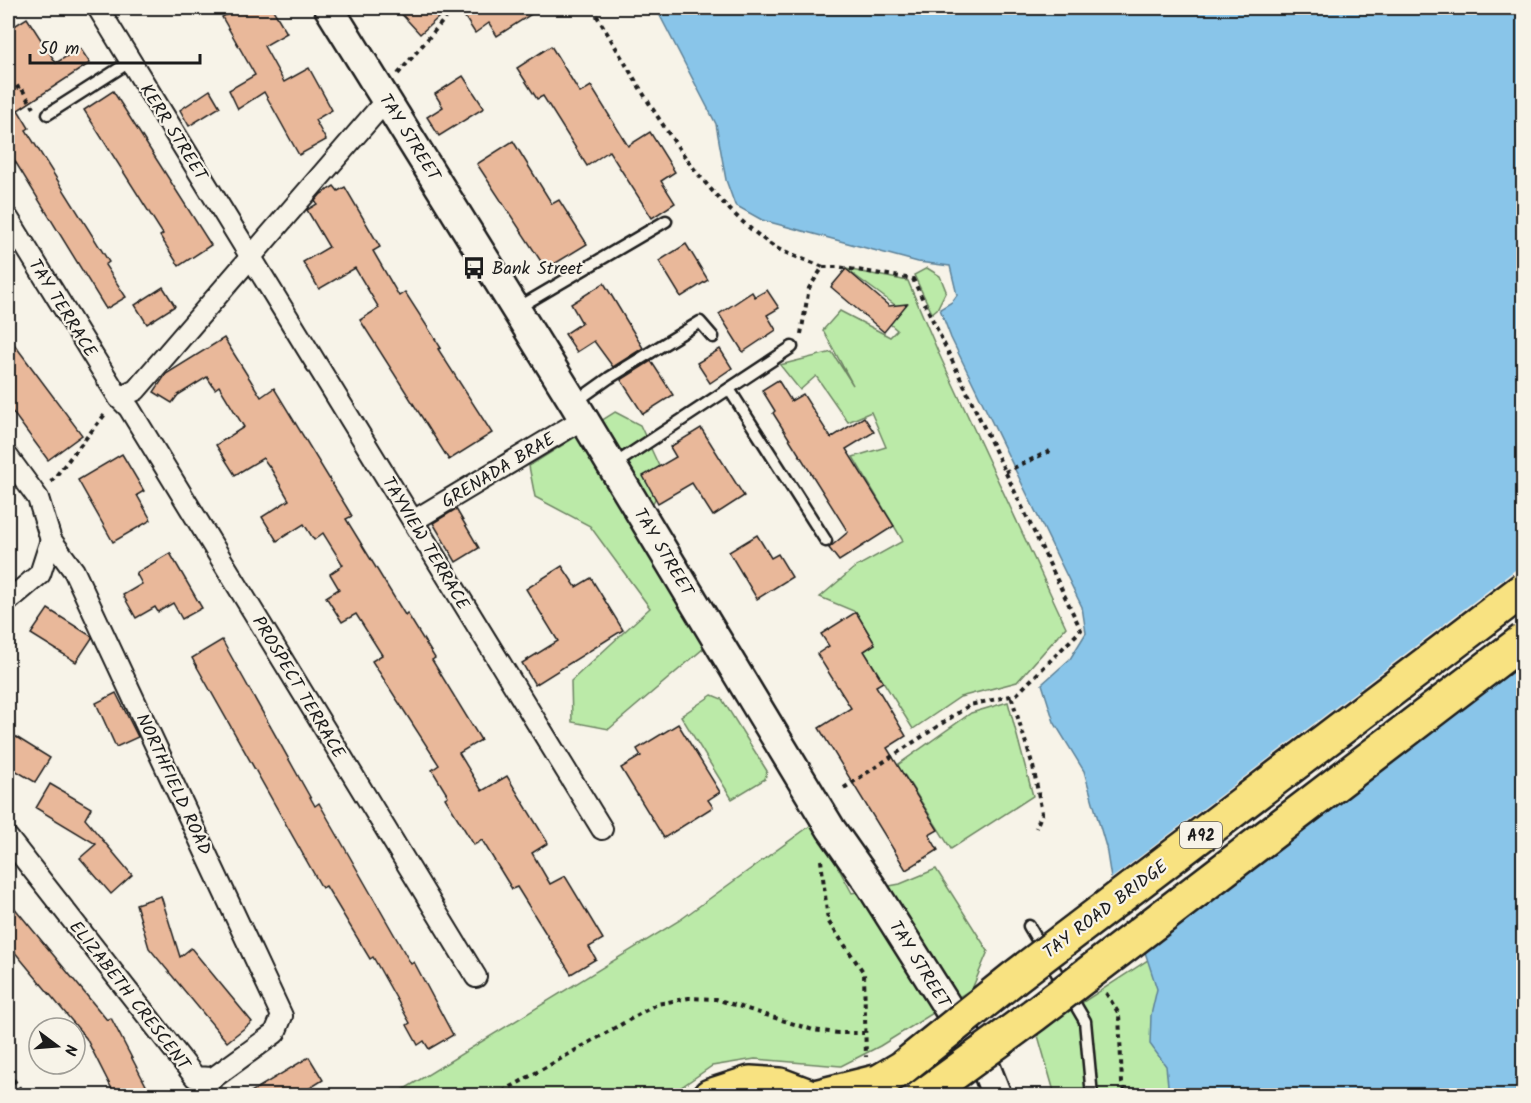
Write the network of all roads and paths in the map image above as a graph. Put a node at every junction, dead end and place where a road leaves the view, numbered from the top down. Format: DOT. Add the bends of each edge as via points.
graph roads {
  1 [pos="98,8"];
  2 [pos="329,8"];
  3 [pos="454,8"];
  4 [pos="592,8"];
  5 [pos="130,61"];
  6 [pos="8,93"];
  7 [pos="385,96"];
  8 [pos="36,111"];
  9 [pos="48,114"];
  10 [pos="8,218"];
  11 [pos="666,221"];
  12 [pos="251,256"];
  13 [pos="824,267"];
  14 [pos="516,310"];
  15 [pos="713,338"];
  16 [pos="792,347"];
  17 [pos="729,389"];
  18 [pos="114,404"];
  19 [pos="578,411"];
  20 [pos="1050,452"];
  21 [pos="8,457"];
  22 [pos="612,466"];
  23 [pos="1005,472"];
  24 [pos="38,498"];
  25 [pos="413,521"];
  26 [pos="51,540"];
  27 [pos="826,542"];
  28 [pos="1524,589"];
  29 [pos="8,601"];
  30 [pos="1524,640"];
  31 [pos="1016,695"];
  32 [pos="844,788"];
  33 [pos="1036,828"];
  34 [pos="602,830"];
  35 [pos="8,838"];
  36 [pos="822,870"];
  37 [pos="1029,926"];
  38 [pos="476,977"];
  39 [pos="1102,986"];
  40 [pos="275,1033"];
  41 [pos="864,1033"];
  42 [pos="8,1072"];
  43 [pos="873,1074"];
  44 [pos="25,1095"];
  45 [pos="495,1095"];
  46 [pos="710,1095"];
  47 [pos="809,1095"];
  48 [pos="819,1095"];
  49 [pos="923,1095"];
  50 [pos="997,1095"];
  51 [pos="1092,1095"];
  52 [pos="1127,1095"];
  1 -- 5 [label="street, KERR STREET"];
  2 -- 7 [label="main road, TAY STREET"];
  3 -- 7 [label="path"];
  4 -- 13 [label="path" via="684,158 733,213 775,247"];
  5 -- 9 [label="lane"];
  5 -- 12 [label="street, KERR STREET"];
  6 -- 8 [label="path" via="20,86"];
  7 -- 12 [label="street"];
  7 -- 14 [label="main road, TAY STREET"];
  10 -- 18 [label="street, TAY TERRACE"];
  11 -- 14 [label="lane"];
  12 -- 18 [label="street" via="136,390"];
  12 -- 25 [label="street, TAYVIEW TERRACE"];
  13 -- 16 [label="path" via="809,288 801,334"];
  13 -- 23 [label="path" via="914,279"];
  14 -- 19 [label="main road, TAY STREET"];
  15 -- 19 [label="lane" via="700,322 609,378"];
  16 -- 17 [label="lane"];
  17 -- 22 [label="lane"];
  17 -- 27 [label="lane"];
  18 -- 24 [label="path"];
  18 -- 38 [label="street, PROSPECT TERRACE" via="135,418"];
  19 -- 22 [label="main road, TAY STREET"];
  19 -- 25 [label="street, GRENADA BRAE"];
  20 -- 23 [label="path"];
  21 -- 24 [label="street, NORTHFIELD ROAD"];
  22 -- 50 [label="main road, TAY STREET" via="831,829 986,1068"];
  23 -- 31 [label="path" via="1082,630"];
  24 -- 26 [label="street, NORTHFIELD ROAD"];
  25 -- 34 [label="street, TAYVIEW TERRACE"];
  26 -- 29 [label="street" via="40,574"];
  26 -- 40 [label="street, NORTHFIELD ROAD" via="74,571 282,1016"];
  28 -- 43 [label="highway, TAY ROAD BRIDGE / A92, bridge" via="1015,977 902,1068"];
  30 -- 49 [label="highway, A92, bridge" via="1034,1015"];
  31 -- 32 [label="path" via="970,705"];
  31 -- 33 [label="path" via="1012,699 1033,766 1042,813"];
  35 -- 40 [label="street, ELIZABETH CRESCENT" via="195,1077 213,1078"];
  36 -- 41 [label="path" via="828,921 864,973"];
  37 -- 51 [label="lane" via="1085,1021"];
  39 -- 52 [label="path" via="1119,1014 1122,1083"];
  41 -- 43 [label="path"];
  41 -- 45 [label="path" via="813,1030 716,999 689,998 657,1004"];
  42 -- 44 [label="path"];
  43 -- 48 [label="highway, TAY ROAD BRIDGE / A92"];
  46 -- 47 [label="highway" via="750,1083 780,1085"];
}
